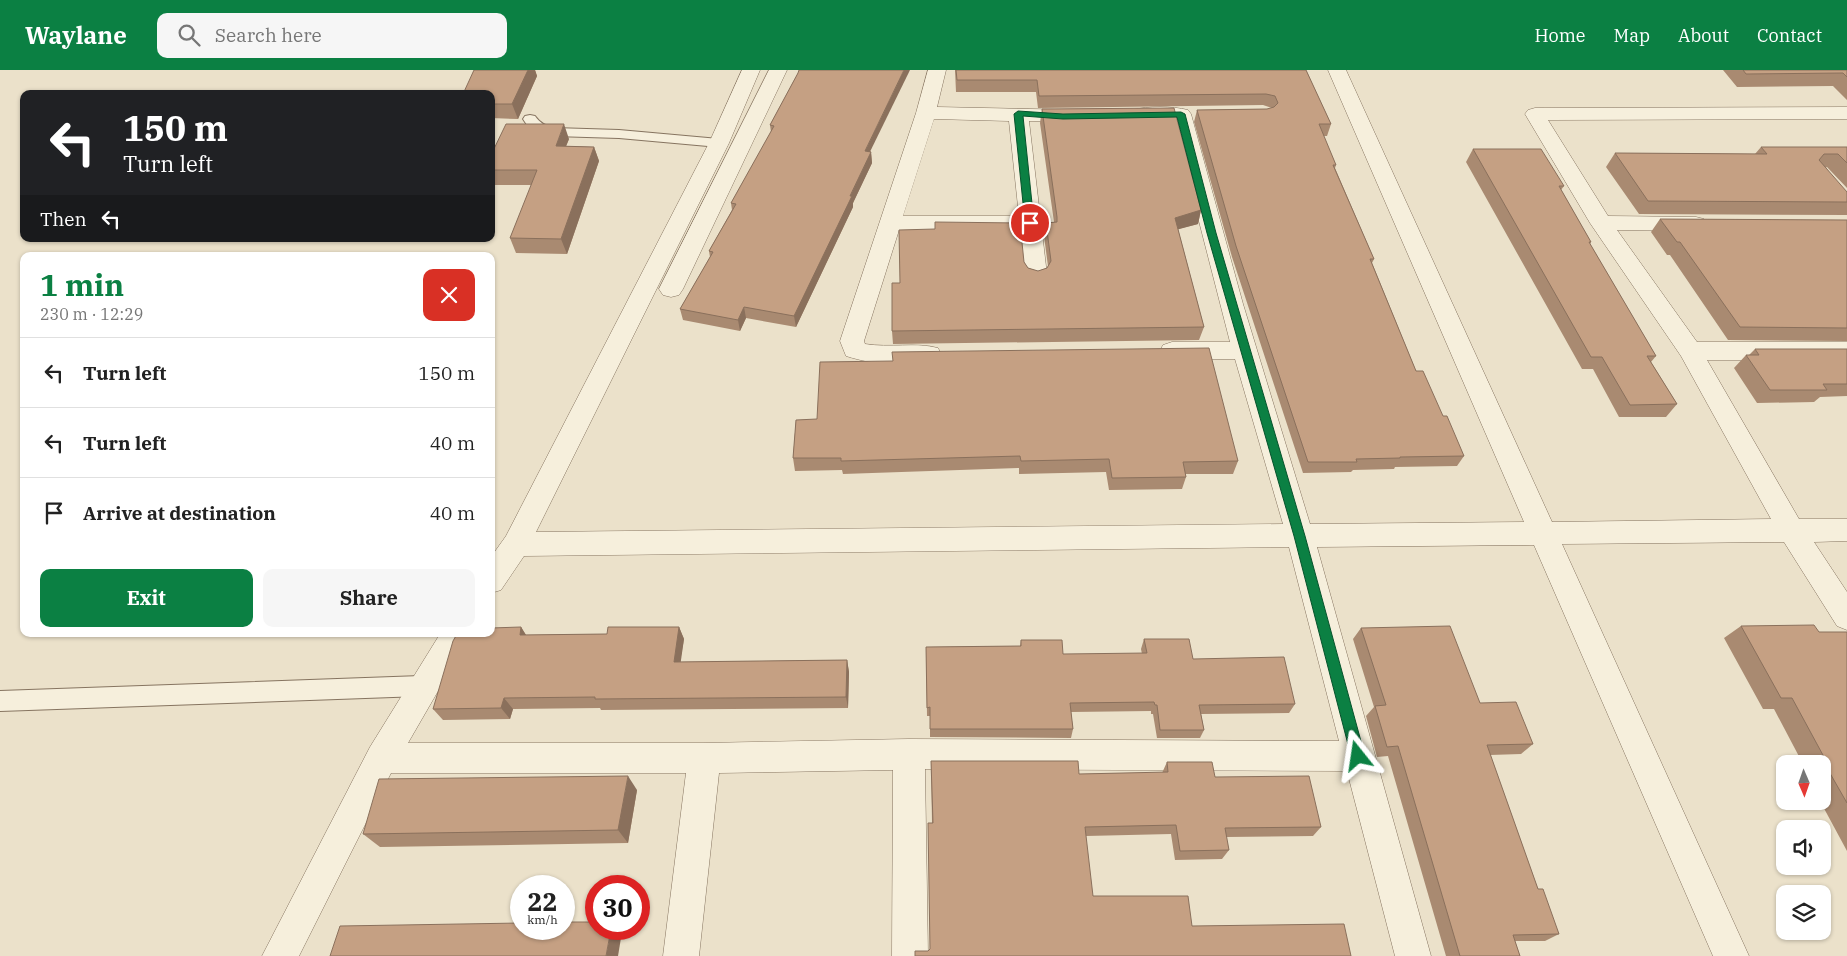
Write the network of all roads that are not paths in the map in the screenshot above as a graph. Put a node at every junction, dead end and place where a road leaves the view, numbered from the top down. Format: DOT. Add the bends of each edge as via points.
graph roads {
  1 [pos="751,70"];
  2 [pos="778,70"];
  3 [pos="938,70"];
  4 [pos="1336,70"];
  5 [pos="926,113"];
  6 [pos="1847,113"];
  7 [pos="1018,114"];
  8 [pos="530,119"];
  9 [pos="719,143"];
  10 [pos="889,223"];
  11 [pos="1030,223"];
  12 [pos="1601,223"];
  13 [pos="1719,224"];
  14 [pos="1036,275"];
  15 [pos="671,289"];
  16 [pos="1246,350"];
  17 [pos="1147,351"];
  18 [pos="1690,351"];
  19 [pos="1847,351"];
  20 [pos="952,354"];
  21 [pos="1791,530"];
  22 [pos="1847,530"];
  23 [pos="1543,533"];
  24 [pos="1300,536"];
  25 [pos="516,544"];
  26 [pos="495,575"];
  27 [pos="1847,617"];
  28 [pos="454,637"];
  29 [pos="422,686"];
  30 [pos="0,701"];
  31 [pos="909,754"];
  32 [pos="1358,756"];
  33 [pos="380,758"];
  34 [pos="704,758"];
  35 [pos="280,956"];
  36 [pos="681,956"];
  37 [pos="910,956"];
  38 [pos="1413,956"];
  39 [pos="1731,956"];
  1 -- 9 [label="street"];
  2 -- 15 [label="street"];
  3 -- 5 [label="street"];
  4 -- 23 [label="street"];
  5 -- 7 [label="street"];
  5 -- 10 [label="street"];
  6 -- 12 [label="street" via="1535,114"];
  7 -- 11 [label="street"];
  7 -- 16 [label="street" via="1190,114 1204,207"];
  8 -- 9 [label="lane" via="543,130 554,132"];
  9 -- 25 [label="street"];
  10 -- 11 [label="street"];
  10 -- 20 [label="street" via="852,337 855,350 886,355"];
  11 -- 14 [label="street"];
  12 -- 13 [label="street"];
  12 -- 18 [label="street"];
  16 -- 17 [label="street"];
  16 -- 24 [label="street"];
  18 -- 19 [label="street"];
  18 -- 21 [label="street"];
  21 -- 22 [label="street"];
  21 -- 23 [label="street"];
  21 -- 27 [label="street"];
  23 -- 24 [label="street"];
  23 -- 39 [label="street"];
  24 -- 25 [label="street"];
  24 -- 32 [label="street"];
  25 -- 26 [label="street"];
  28 -- 29 [label="street"];
  29 -- 30 [label="lane"];
  29 -- 33 [label="street"];
  31 -- 32 [label="street"];
  31 -- 34 [label="street"];
  31 -- 37 [label="street"];
  32 -- 38 [label="street"];
  33 -- 34 [label="street"];
  33 -- 35 [label="street"];
  34 -- 36 [label="street"];
}
